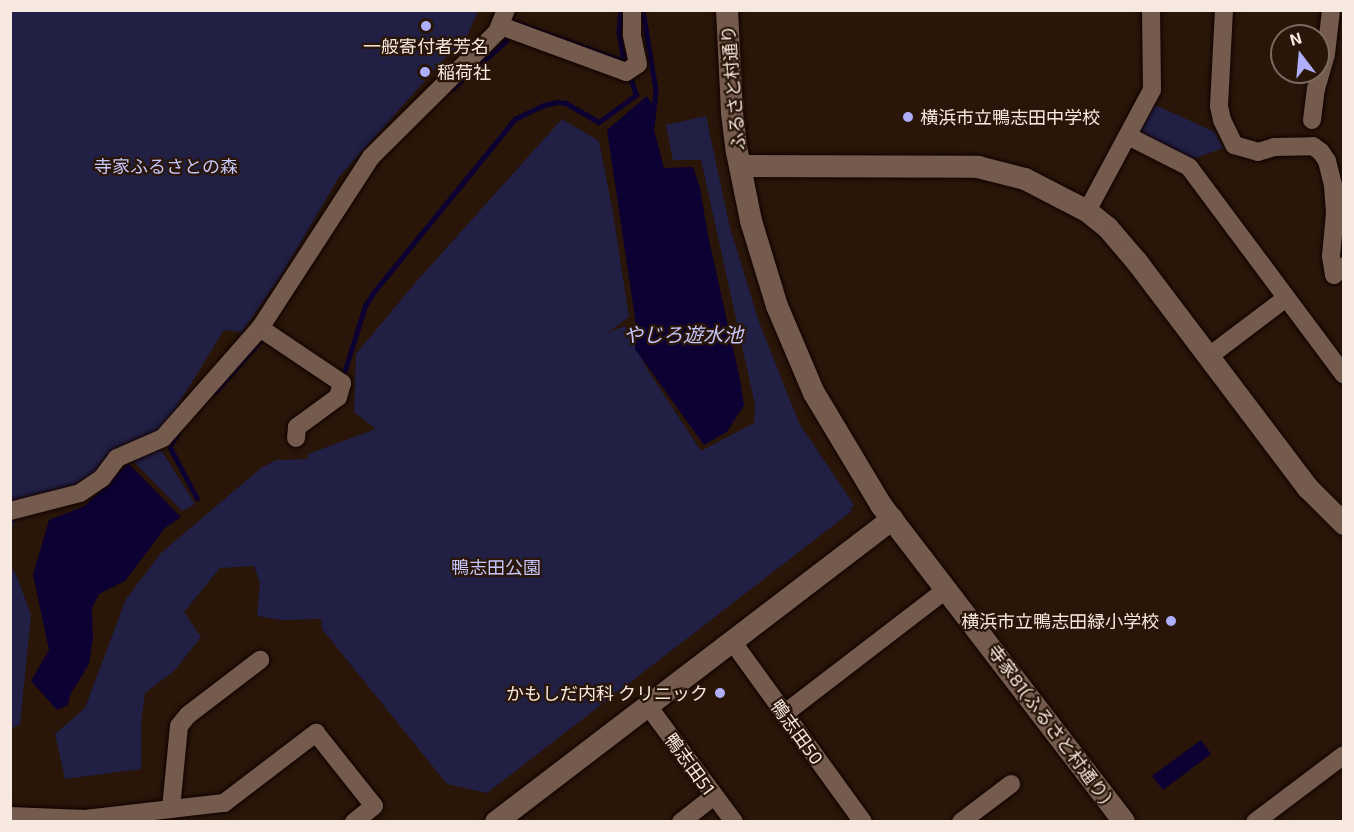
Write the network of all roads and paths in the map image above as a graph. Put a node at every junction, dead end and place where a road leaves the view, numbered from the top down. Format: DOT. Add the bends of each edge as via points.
graph roads {
  1 [pos="632,10"];
  2 [pos="727,10"];
  3 [pos="1151,10"];
  4 [pos="1224,10"];
  5 [pos="1331,10"];
  6 [pos="504,18"];
  7 [pos="1312,120"];
  8 [pos="1128,136"];
  9 [pos="740,166"];
  10 [pos="1087,211"];
  11 [pos="751,222"];
  12 [pos="1344,266"];
  13 [pos="1286,298"];
  14 [pos="260,328"];
  15 [pos="1208,357"];
  16 [pos="1340,363"];
  17 [pos="296,438"];
  18 [pos="10,511"];
  19 [pos="892,519"];
  20 [pos="1344,524"];
  21 [pos="947,589"];
  22 [pos="732,641"];
  23 [pos="260,660"];
  24 [pos="648,706"];
  25 [pos="784,714"];
  26 [pos="1344,755"];
  27 [pos="1011,784"];
  28 [pos="714,796"];
  29 [pos="171,809"];
  30 [pos="10,816"];
  31 [pos="85,820"];
  32 [pos="354,822"];
  33 [pos="495,822"];
  34 [pos="681,822"];
  35 [pos="734,822"];
  36 [pos="863,822"];
  37 [pos="961,822"];
  38 [pos="1124,822"];
  39 [pos="1255,822"];
  1 -- 6 [label="street" via="638,64 626,72"];
  2 -- 9 [label="street, ふるさと村通り" via="731,97"];
  3 -- 8 [label="street" via="1152,90"];
  4 -- 12 [label="street" via="1219,106 1222,120 1234,145 1258,152 1274,147 1312,146 1321,152 1333,185 1334,274"];
  5 -- 7 [label="street"];
  6 -- 14 [label="street" via="371,157"];
  8 -- 10 [label="street"];
  8 -- 13 [label="street" via="1189,167"];
  9 -- 10 [label="street" via="978,167 1024,179"];
  9 -- 11 [label="street, ふるさと村通り"];
  10 -- 15 [label="street" via="1108,228 1137,262"];
  11 -- 19 [label="street, 寺家81(ふるさと村通り)" via="777,306 805,375 832,426"];
  13 -- 15 [label="street"];
  13 -- 16 [label="street"];
  14 -- 17 [label="street" via="342,383 338,397 297,427"];
  14 -- 18 [label="street" via="163,438 117,458 102,478 80,493"];
  15 -- 20 [label="street" via="1308,488"];
  19 -- 21 [label="street, 寺家81(ふるさと村通り)"];
  19 -- 22 [label="street"];
  21 -- 25 [label="street"];
  21 -- 38 [label="street, 寺家81(ふるさと村通り)"];
  22 -- 24 [label="street"];
  22 -- 25 [label="street, 鴨志田50"];
  23 -- 29 [label="street" via="179,726"];
  24 -- 28 [label="street, 鴨志田51"];
  24 -- 33 [label="street"];
  25 -- 36 [label="street, 鴨志田50"];
  26 -- 39 [label="street"];
  27 -- 37 [label="street"];
  28 -- 34 [label="street"];
  28 -- 35 [label="street, 鴨志田51"];
  29 -- 31 [label="street"];
  29 -- 32 [label="street" via="224,803 316,733 374,806"];
  30 -- 31 [label="street"];
}
